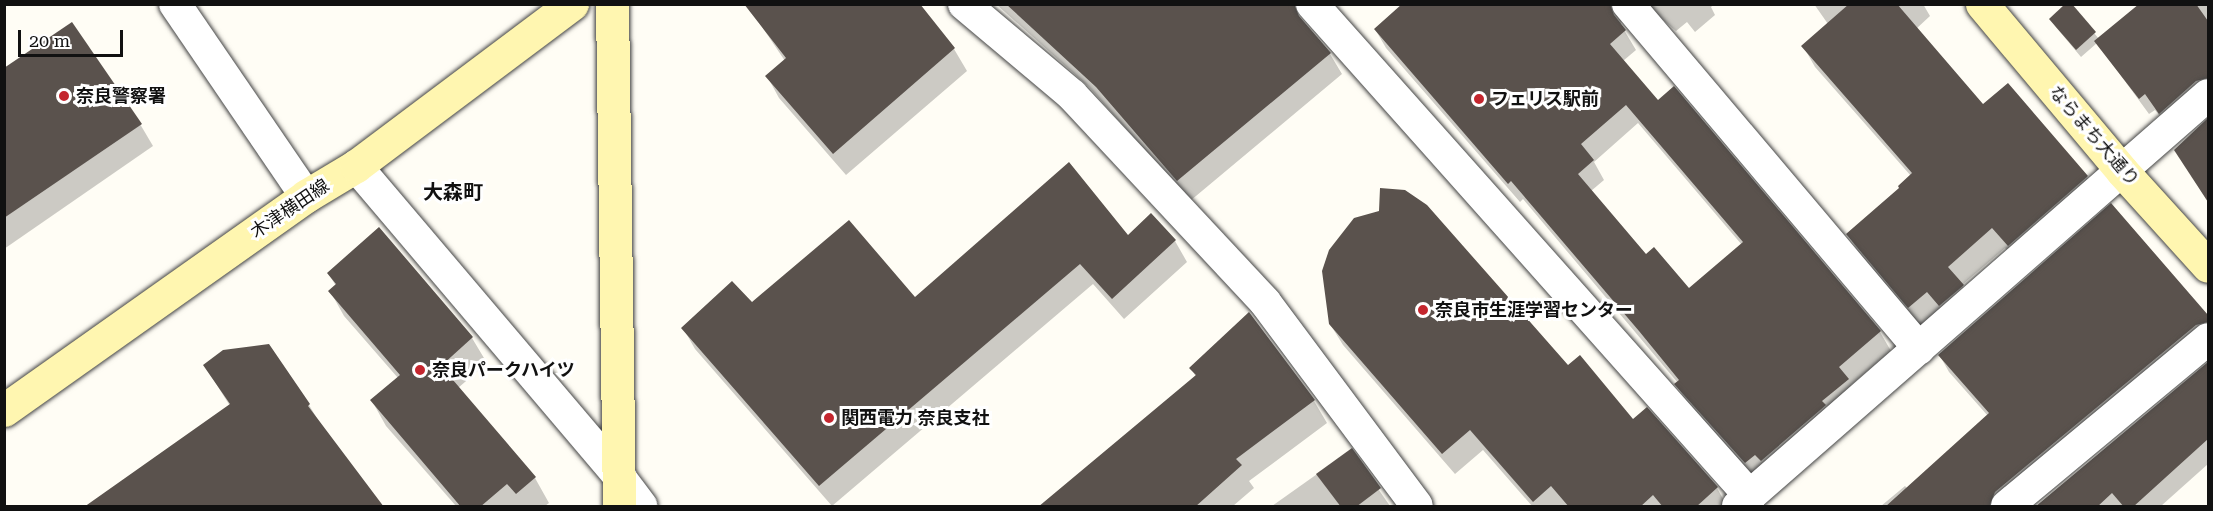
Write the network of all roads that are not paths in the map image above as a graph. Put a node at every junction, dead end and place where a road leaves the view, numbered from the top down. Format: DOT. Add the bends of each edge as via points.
graph roads {
  1 [pos="175,4"];
  2 [pos="572,4"];
  3 [pos="612,4"];
  4 [pos="964,4"];
  5 [pos="1312,4"];
  6 [pos="1628,4"];
  7 [pos="1982,4"];
  8 [pos="2208,95"];
  9 [pos="356,166"];
  10 [pos="2122,171"];
  11 [pos="306,196"];
  12 [pos="2208,266"];
  13 [pos="2208,339"];
  14 [pos="1919,348"];
  15 [pos="4,410"];
  16 [pos="620,493"];
  17 [pos="1744,501"];
  18 [pos="640,507"];
  19 [pos="1417,507"];
  20 [pos="2007,507"];
  1 -- 11 [label="street"];
  2 -- 9 [label="street, 木津横田線"];
  3 -- 16 [label="street"];
  4 -- 19 [label="street" via="1072,95 1265,302"];
  5 -- 17 [label="street"];
  6 -- 14 [label="street"];
  7 -- 10 [label="street, ならまち大通り"];
  8 -- 10 [label="street"];
  9 -- 11 [label="street, 木津横田線"];
  9 -- 16 [label="street"];
  10 -- 12 [label="street, ならまち大通り"];
  10 -- 14 [label="street"];
  11 -- 15 [label="street, 木津横田線"];
  13 -- 20 [label="street"];
  14 -- 17 [label="street"];
  16 -- 18 [label="street"];
}
